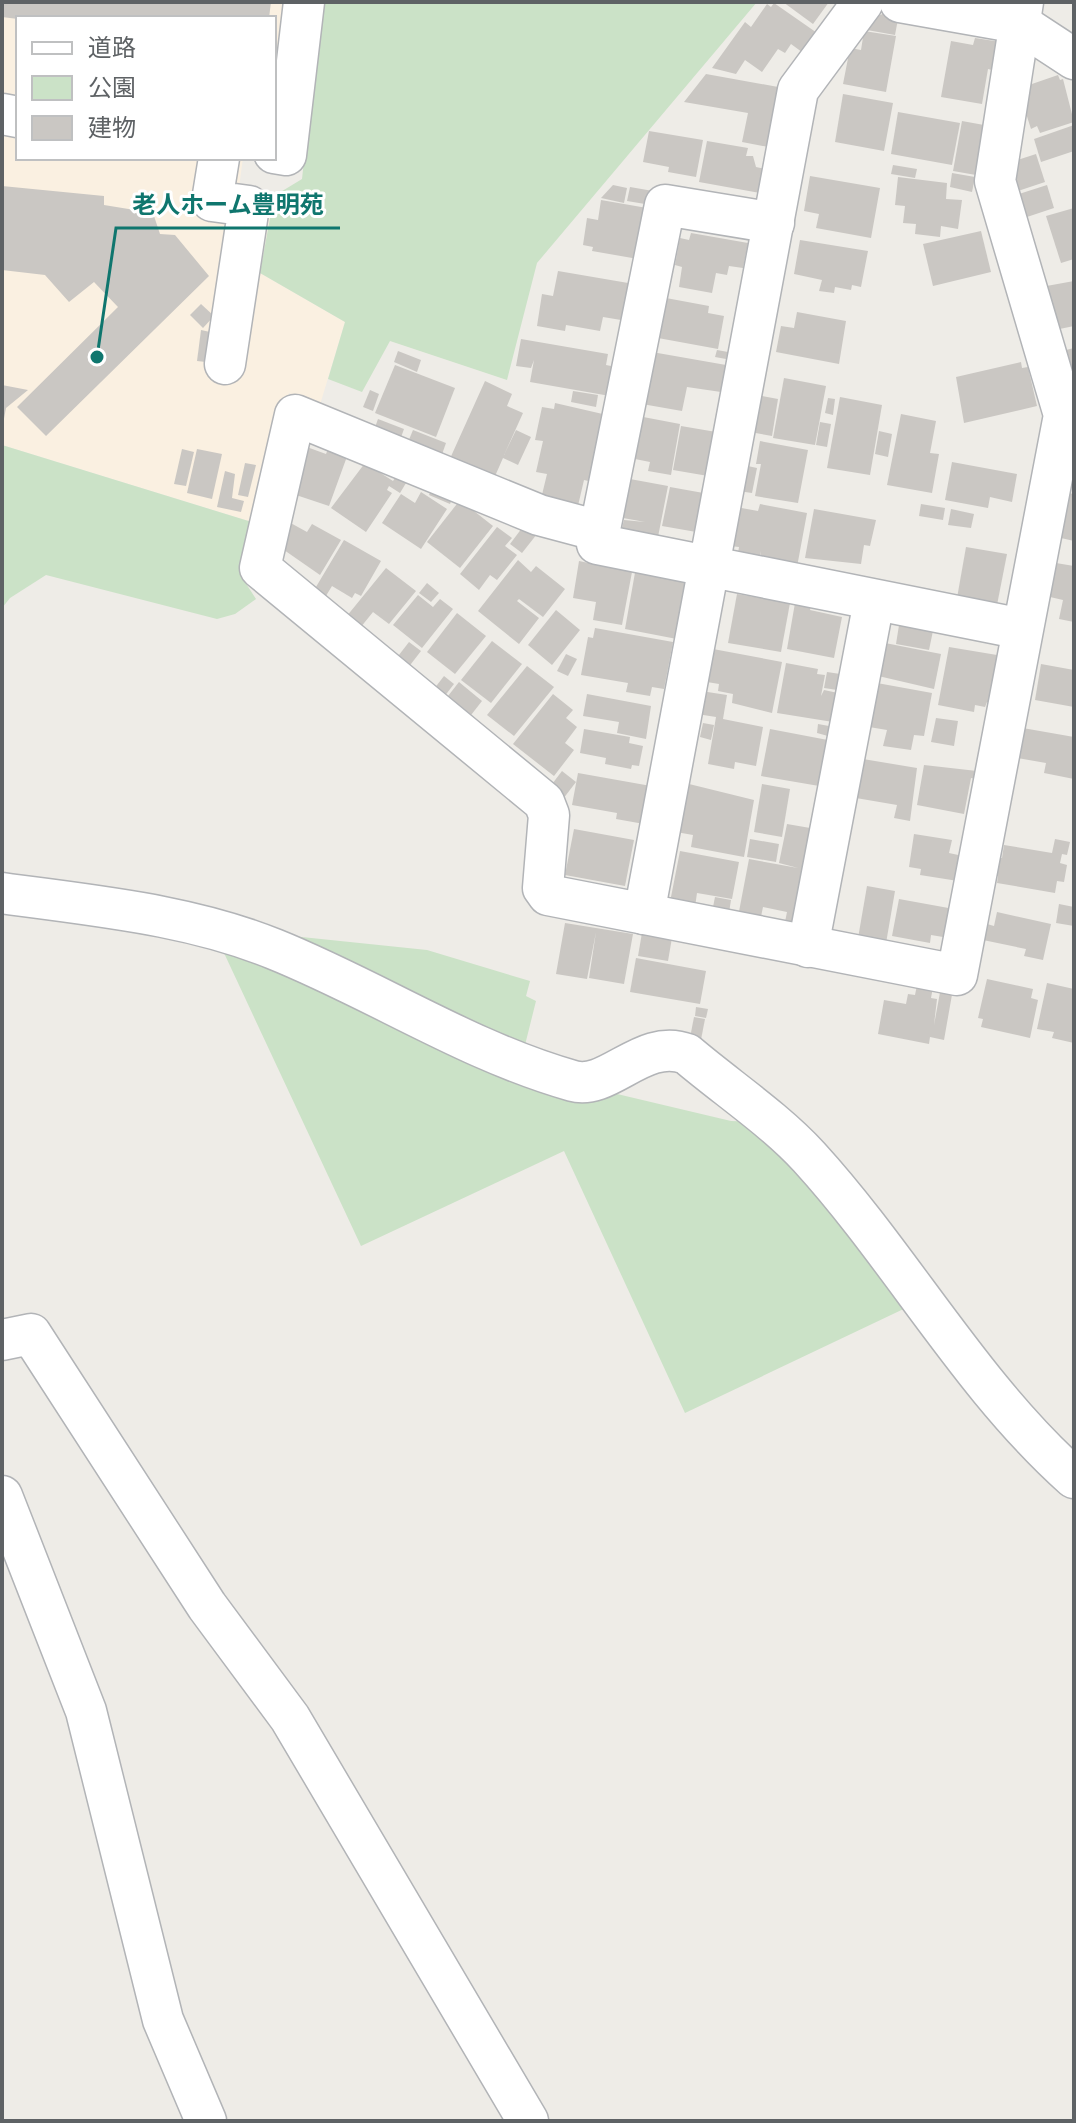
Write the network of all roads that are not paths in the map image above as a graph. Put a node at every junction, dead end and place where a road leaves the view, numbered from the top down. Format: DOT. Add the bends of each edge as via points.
graph roads {
  1 [pos="304,2"];
  2 [pos="863,2"];
  3 [pos="900,2"];
  4 [pos="1021,13"];
  5 [pos="1074,59"];
  6 [pos="280,154"];
  7 [pos="219,160"];
  8 [pos="774,223"];
  9 [pos="225,364"];
  10 [pos="599,531"];
  11 [pos="711,568"];
  12 [pos="874,601"];
  13 [pos="1022,629"];
  14 [pos="2,893"];
  15 [pos="644,914"];
  16 [pos="808,947"];
  17 [pos="2,1340"];
  18 [pos="1074,1478"];
  19 [pos="2,1496"];
  20 [pos="206,2121"];
  21 [pos="528,2121"];
  1 -- 6 [label="street"];
  2 -- 8 [label="street" via="798,90"];
  3 -- 4 [label="street"];
  4 -- 5 [label="street"];
  4 -- 13 [label="street" via="995,181 1064,415"];
  7 -- 9 [label="street" via="212,201 249,206"];
  8 -- 10 [label="street" via="665,205"];
  8 -- 11 [label="street"];
  10 -- 11 [label="street" via="597,544"];
  10 -- 15 [label="street" via="539,515 295,415 260,568 544,802 549,815 543,888 548,895"];
  11 -- 12 [label="street"];
  11 -- 15 [label="street"];
  12 -- 13 [label="street"];
  12 -- 16 [label="street"];
  13 -- 16 [label="street" via="957,975"];
  14 -- 18 [label="street" via="146,913 274,949 502,1058 578,1082 651,1052 687,1054 807,1156 1011,1415"];
  15 -- 16 [label="street"];
  17 -- 21 [label="street" via="31,1334 207,1606 290,1718"];
  19 -- 20 [label="street" via="86,1711 163,2020"];
}
